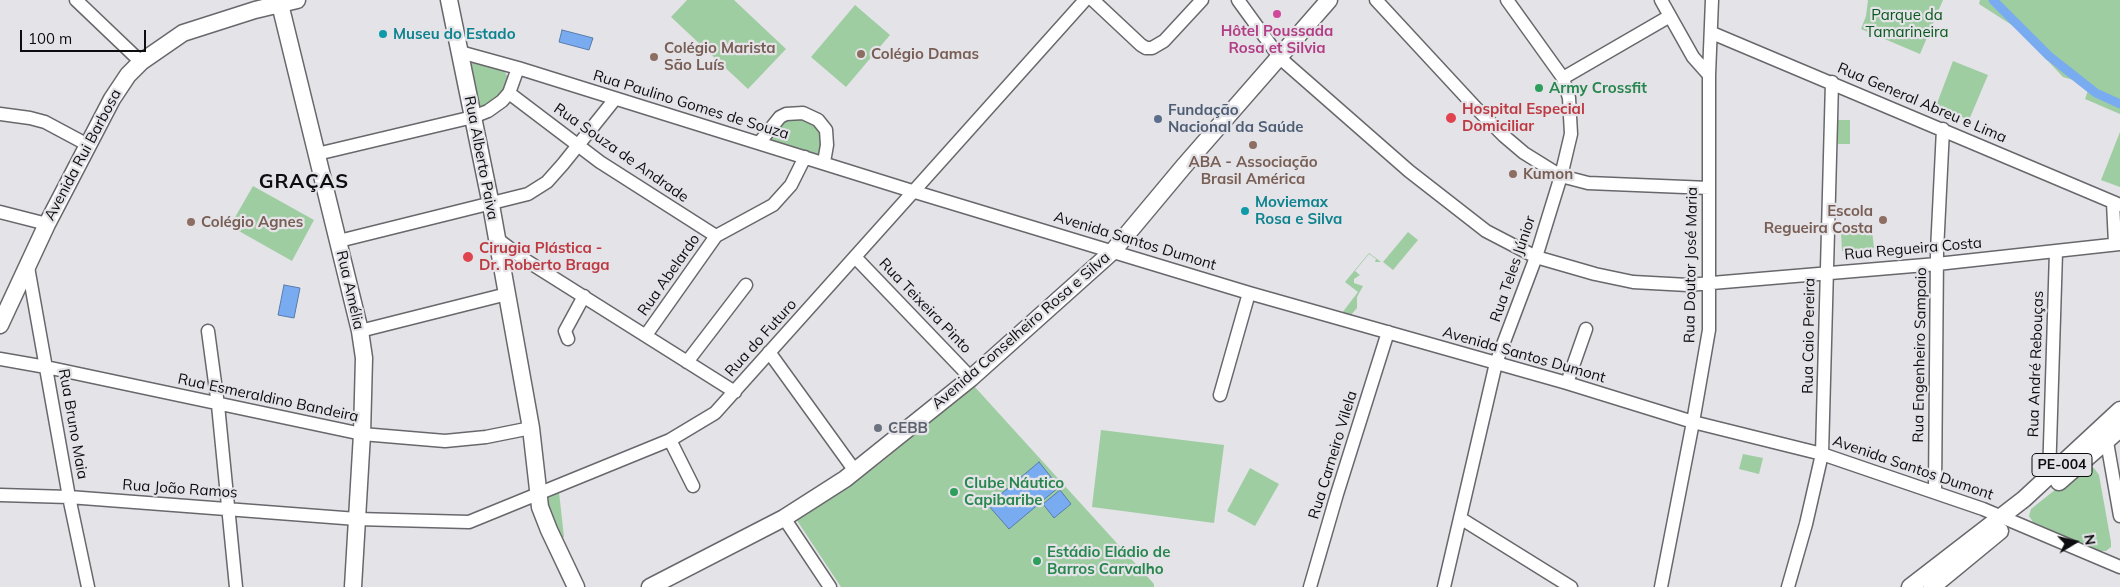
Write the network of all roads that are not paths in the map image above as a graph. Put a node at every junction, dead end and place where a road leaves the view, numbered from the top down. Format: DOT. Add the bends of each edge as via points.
graph roads {
  1 [pos="76,0"];
  2 [pos="450,0"];
  3 [pos="1085,0"];
  4 [pos="1093,0"];
  5 [pos="1202,0"];
  6 [pos="1238,0"];
  7 [pos="1329,0"];
  8 [pos="1376,0"];
  9 [pos="1507,0"];
  10 [pos="1661,0"];
  11 [pos="1712,0"];
  12 [pos="286,1"];
  13 [pos="1670,16"];
  14 [pos="1712,32"];
  15 [pos="460,52"];
  16 [pos="1280,58"];
  17 [pos="140,62"];
  18 [pos="1704,62"];
  19 [pos="518,68"];
  20 [pos="1562,78"];
  21 [pos="1832,82"];
  22 [pos="509,93"];
  23 [pos="615,99"];
  24 [pos="0,114"];
  25 [pos="473,117"];
  26 [pos="1943,129"];
  27 [pos="759,143"];
  28 [pos="88,145"];
  29 [pos="579,146"];
  30 [pos="317,154"];
  31 [pos="805,157"];
  32 [pos="824,162"];
  33 [pos="1561,176"];
  34 [pos="1709,188"];
  35 [pos="912,191"];
  36 [pos="2116,203"];
  37 [pos="491,205"];
  38 [pos="0,212"];
  39 [pos="47,224"];
  40 [pos="716,236"];
  41 [pos="496,238"];
  42 [pos="339,242"];
  43 [pos="2117,244"];
  44 [pos="1113,251"];
  45 [pos="2056,252"];
  46 [pos="855,257"];
  47 [pos="1536,257"];
  48 [pos="527,261"];
  49 [pos="1938,264"];
  50 [pos="28,267"];
  51 [pos="1826,273"];
  52 [pos="503,274"];
  53 [pos="1709,284"];
  54 [pos="746,285"];
  55 [pos="1249,293"];
  56 [pos="506,294"];
  57 [pos="584,296"];
  58 [pos="0,325"];
  59 [pos="1586,329"];
  60 [pos="208,330"];
  61 [pos="360,331"];
  62 [pos="1388,332"];
  63 [pos="646,335"];
  64 [pos="568,339"];
  65 [pos="769,352"];
  66 [pos="0,359"];
  67 [pos="687,362"];
  68 [pos="1496,363"];
  69 [pos="46,367"];
  70 [pos="971,378"];
  71 [pos="1567,384"];
  72 [pos="734,392"];
  73 [pos="1220,395"];
  74 [pos="218,405"];
  75 [pos="2120,410"];
  76 [pos="1693,422"];
  77 [pos="531,428"];
  78 [pos="2120,429"];
  79 [pos="362,434"];
  80 [pos="670,440"];
  81 [pos="2107,442"];
  82 [pos="2050,447"];
  83 [pos="1822,454"];
  84 [pos="2070,458"];
  85 [pos="854,472"];
  86 [pos="2049,477"];
  87 [pos="694,486"];
  88 [pos="1934,492"];
  89 [pos="537,494"];
  90 [pos="0,495"];
  91 [pos="69,498"];
  92 [pos="228,509"];
  93 [pos="2120,516"];
  94 [pos="784,518"];
  95 [pos="1460,518"];
  96 [pos="357,519"];
  97 [pos="2007,519"];
  98 [pos="2120,567"];
  99 [pos="88,587"];
  100 [pos="236,587"];
  101 [pos="352,587"];
  102 [pos="576,587"];
  103 [pos="650,587"];
  104 [pos="830,587"];
  105 [pos="1310,587"];
  106 [pos="1444,587"];
  107 [pos="1571,587"];
  108 [pos="1661,587"];
  109 [pos="1788,587"];
  110 [pos="1910,587"];
  111 [pos="1932,587"];
  1 -- 17 [label="street"];
  2 -- 15 [label="main road, Rua Alberto Paiva"];
  3 -- 35 [label="street, Rua do Futuro"];
  4 -- 5 [label="street" via="1146,48 1164,41"];
  6 -- 16 [label="street, Rua Regueira Costa"];
  7 -- 16 [label="main road, Avenida Conselheiro Rosa e Silva"];
  8 -- 33 [label="street" via="1524,154"];
  9 -- 20 [label="street, Rua Teles Júnior"];
  10 -- 13 [label="street"];
  11 -- 14 [label="street, Rua Doutor José Maria"];
  12 -- 17 [label="main road, Avenida Rui Barbosa" via="183,33"];
  12 -- 30 [label="main road, Rua Amélia"];
  13 -- 18 [label="street"];
  13 -- 20 [label="street"];
  14 -- 18 [label="street, Rua Doutor José Maria"];
  14 -- 21 [label="street, Rua General Abreu e Lima"];
  15 -- 19 [label="street, Rua Paulino Gomes de Souza"];
  15 -- 25 [label="main road, Rua Alberto Paiva"];
  16 -- 44 [label="main road, Avenida Conselheiro Rosa e Silva"];
  16 -- 47 [label="street, Rua Regueira Costa" via="1409,171 1486,231"];
  17 -- 28 [label="main road, Avenida Rui Barbosa" via="120,86"];
  18 -- 34 [label="street, Rua Doutor José Maria" via="1709,75"];
  19 -- 22 [label="street"];
  19 -- 23 [label="street, Rua Paulino Gomes de Souza"];
  20 -- 33 [label="street, Rua Teles Júnior" via="1569,98 1571,134"];
  21 -- 26 [label="street, Rua General Abreu e Lima"];
  21 -- 51 [label="street, Rua Caio Pereira"];
  22 -- 25 [label="street" via="497,106"];
  22 -- 29 [label="street, Rua Souza de Andrade"];
  23 -- 27 [label="street, Rua Paulino Gomes de Souza"];
  23 -- 29 [label="street"];
  24 -- 28 [label="street" via="44,122"];
  25 -- 30 [label="street"];
  25 -- 37 [label="main road, Rua Alberto Paiva"];
  26 -- 36 [label="street, Rua General Abreu e Lima"];
  26 -- 49 [label="street, Rua Engenheiro Sampaio"];
  27 -- 31 [label="street, Rua Paulino Gomes de Souza"];
  27 -- 32 [label="street" via="780,118 786,114 803,113 818,120 826,130"];
  28 -- 39 [label="main road, Avenida Rui Barbosa"];
  29 -- 37 [label="street" via="547,182 528,194"];
  29 -- 40 [label="street, Rua Souza de Andrade" via="652,197"];
  30 -- 42 [label="main road, Rua Amélia"];
  31 -- 32 [label="street, Rua Paulino Gomes de Souza"];
  31 -- 40 [label="street, Rua Abelardo" via="792,185 773,205"];
  32 -- 35 [label="street, Rua Paulino Gomes de Souza"];
  33 -- 34 [label="street" via="1588,183"];
  33 -- 47 [label="street, Rua Teles Júnior"];
  34 -- 53 [label="street, Rua Doutor José Maria"];
  35 -- 44 [label="street, Avenida Santos Dumont"];
  35 -- 46 [label="street, Rua do Futuro"];
  36 -- 43 [label="street"];
  37 -- 41 [label="main road, Rua Alberto Paiva"];
  37 -- 42 [label="street"];
  38 -- 39 [label="street"];
  39 -- 50 [label="main road, Avenida Rui Barbosa"];
  40 -- 63 [label="street, Rua Abelardo"];
  41 -- 48 [label="street"];
  41 -- 52 [label="main road, Rua Alberto Paiva"];
  42 -- 61 [label="main road, Rua Amélia"];
  43 -- 45 [label="street, Rua Regueira Costa"];
  44 -- 55 [label="street, Avenida Santos Dumont"];
  44 -- 70 [label="main road, Avenida Conselheiro Rosa e Silva"];
  45 -- 49 [label="street, Rua Regueira Costa"];
  45 -- 82 [label="street, Rua André Rebouças"];
  46 -- 65 [label="street, Rua do Futuro"];
  46 -- 70 [label="street, Rua Teixeira Pinto"];
  47 -- 53 [label="street, Rua Regueira Costa" via="1633,282"];
  47 -- 68 [label="street, Rua Teles Júnior"];
  48 -- 52 [label="street"];
  48 -- 57 [label="street"];
  49 -- 51 [label="street, Rua Regueira Costa"];
  49 -- 88 [label="street, Rua Engenheiro Sampaio"];
  50 -- 58 [label="main road, Avenida Rui Barbosa"];
  50 -- 69 [label="street, Rua Bruno Maia"];
  51 -- 53 [label="street, Rua Regueira Costa"];
  51 -- 83 [label="street, Rua Caio Pereira"];
  52 -- 56 [label="main road, Rua Alberto Paiva"];
  53 -- 76 [label="street, Rua Doutor José Maria" via="1709,330"];
  54 -- 67 [label="street"];
  55 -- 62 [label="street, Avenida Santos Dumont"];
  55 -- 73 [label="street"];
  56 -- 61 [label="street"];
  56 -- 77 [label="main road, Rua Alberto Paiva"];
  57 -- 63 [label="street"];
  57 -- 64 [label="street" via="565,331"];
  59 -- 71 [label="street"];
  60 -- 74 [label="street"];
  61 -- 79 [label="main road, Rua Amélia" via="364,358"];
  62 -- 68 [label="street, Avenida Santos Dumont"];
  62 -- 105 [label="street, Rua Carneiro Vilela"];
  63 -- 67 [label="street"];
  65 -- 72 [label="street, Rua do Futuro"];
  65 -- 85 [label="street"];
  66 -- 69 [label="street, Rua Esmeraldino Bandeira"];
  67 -- 72 [label="street"];
  68 -- 71 [label="street, Avenida Santos Dumont"];
  68 -- 95 [label="street, Rua Teles Júnior"];
  69 -- 74 [label="street, Rua Esmeraldino Bandeira"];
  69 -- 91 [label="street, Rua Bruno Maia"];
  70 -- 85 [label="main road, Avenida Conselheiro Rosa e Silva"];
  71 -- 76 [label="street, Avenida Santos Dumont"];
  72 -- 80 [label="street, Rua do Futuro" via="706,420"];
  74 -- 79 [label="street, Rua Esmeraldino Bandeira"];
  74 -- 92 [label="street"];
  75 -- 84 [label="main road, PE-004"];
  76 -- 83 [label="street, Avenida Santos Dumont"];
  76 -- 108 [label="street, Rua Doutor José Maria"];
  77 -- 79 [label="street, Rua Esmeraldino Bandeira" via="445,441"];
  77 -- 89 [label="main road, Rua Alberto Paiva"];
  78 -- 81 [label="main road, PE-004"];
  79 -- 96 [label="main road, Rua Amélia"];
  80 -- 87 [label="street"];
  80 -- 89 [label="street, Rua do Futuro"];
  81 -- 93 [label="street"];
  81 -- 97 [label="main road, PE-004"];
  82 -- 84 [label="street" via="2056,455"];
  82 -- 86 [label="street, Rua André Rebouças"];
  83 -- 88 [label="street, Avenida Santos Dumont"];
  83 -- 109 [label="street, Rua Caio Pereira"];
  84 -- 86 [label="main road, PE-004"];
  85 -- 94 [label="main road, Avenida Conselheiro Rosa e Silva"];
  86 -- 97 [label="main road, PE-004"];
  88 -- 97 [label="street, Avenida Santos Dumont"];
  89 -- 96 [label="street, Rua do Futuro" via="469,522"];
  89 -- 102 [label="main road, Rua Alberto Paiva" via="542,513"];
  90 -- 91 [label="street, Rua João Ramos"];
  91 -- 92 [label="street, Rua João Ramos"];
  91 -- 99 [label="street, Rua Bruno Maia"];
  92 -- 96 [label="street, Rua João Ramos"];
  92 -- 100 [label="street"];
  94 -- 103 [label="main road, Avenida Conselheiro Rosa e Silva"];
  94 -- 104 [label="street"];
  95 -- 106 [label="street, Rua Teles Júnior"];
  95 -- 107 [label="street"];
  96 -- 101 [label="main road, Rua Amélia"];
  97 -- 98 [label="street, Avenida Santos Dumont"];
  97 -- 110 [label="main road, PE-004"];
  97 -- 111 [label="main road, PE-004"];
}
